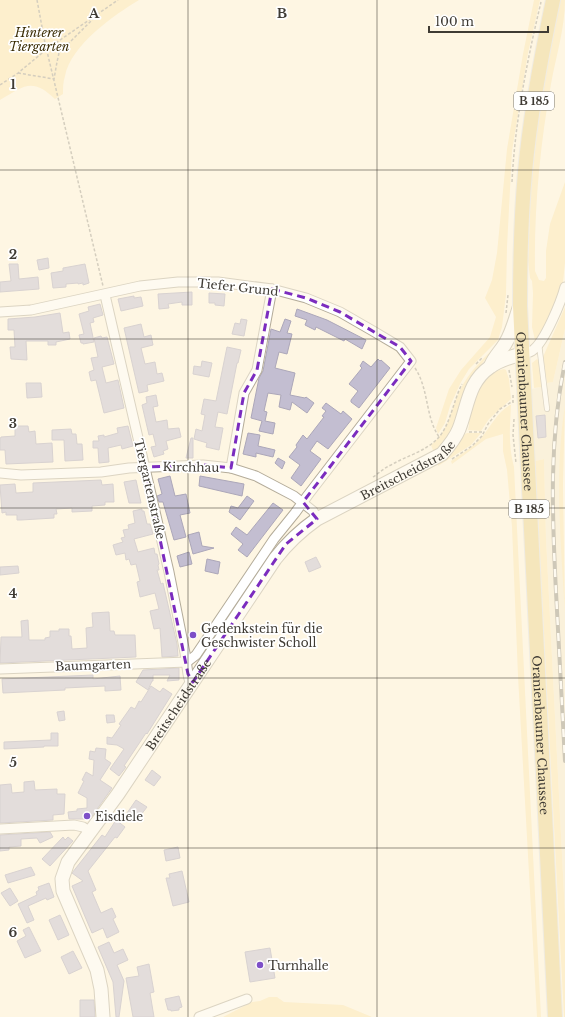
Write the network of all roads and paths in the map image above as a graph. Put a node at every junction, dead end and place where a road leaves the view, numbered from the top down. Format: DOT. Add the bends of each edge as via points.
graph roads {
  1 [pos="36,0"];
  2 [pos="118,0"];
  3 [pos="554,0"];
  4 [pos="98,14"];
  5 [pos="47,49"];
  6 [pos="18,73"];
  7 [pos="54,79"];
  8 [pos="0,85"];
  9 [pos="565,287"];
  10 [pos="272,290"];
  11 [pos="105,294"];
  12 [pos="520,306"];
  13 [pos="0,312"];
  14 [pos="538,344"];
  15 [pos="521,354"];
  16 [pos="411,361"];
  17 [pos="487,361"];
  18 [pos="474,366"];
  19 [pos="465,378"];
  20 [pos="513,401"];
  21 [pos="547,409"];
  22 [pos="460,428"];
  23 [pos="483,432"];
  24 [pos="439,437"];
  25 [pos="447,462"];
  26 [pos="145,467"];
  27 [pos="231,468"];
  28 [pos="0,473"];
  29 [pos="371,479"];
  30 [pos="303,502"];
  31 [pos="318,519"];
  32 [pos="187,662"];
  33 [pos="0,669"];
  34 [pos="193,682"];
  35 [pos="0,829"];
  36 [pos="90,832"];
  37 [pos="247,999"];
  38 [pos="103,1017"];
  39 [pos="199,1017"];
  40 [pos="556,1017"];
  1 -- 5 [label="path"];
  2 -- 4 [label="path"];
  3 -- 12 [label="main road, Oranienbaumer Chaussee / B 185" via="533,105 525,171 520,251"];
  4 -- 5 [label="path"];
  4 -- 7 [label="path" via="59,53"];
  5 -- 6 [label="path"];
  5 -- 7 [label="path"];
  6 -- 7 [label="path"];
  6 -- 8 [label="path"];
  7 -- 11 [label="path"];
  9 -- 14 [label="street" via="557,310"];
  10 -- 11 [label="street, Tiefer Grund" via="218,282 178,282 140,286"];
  10 -- 16 [label="street, Tiefer Grund" via="306,298 340,312 400,347"];
  10 -- 27 [label="street" via="257,370 244,393"];
  11 -- 13 [label="street, Tiefer Grund" via="31,310"];
  11 -- 26 [label="street, Tiergartenstraße"];
  12 -- 15 [label="main road, Oranienbaumer Chaussee / B 185"];
  12 -- 17 [label="street, Breitscheidstraße" via="504,346"];
  14 -- 15 [label="street" via="533,350"];
  14 -- 21 [label="lane"];
  15 -- 17 [label="street, Breitscheidstraße"];
  15 -- 40 [label="main road, Oranienbaumer Chaussee / B 185"];
  16 -- 24 [label="path" via="421,376 434,429"];
  16 -- 30 [label="street, Breitscheidstraße"];
  17 -- 18 [label="path"];
  17 -- 22 [label="street, Breitscheidstraße" via="471,390"];
  19 -- 24 [label="path"];
  20 -- 23 [label="path" via="500,410"];
  22 -- 23 [label="path" via="474,433"];
  22 -- 31 [label="street, Breitscheidstraße" via="448,448 434,458"];
  23 -- 25 [label="path" via="472,446"];
  24 -- 29 [label="path" via="429,446 389,465"];
  26 -- 27 [label="street, Kirchhau" via="203,465"];
  26 -- 28 [label="street, Kirchhau" via="102,472 21,475"];
  26 -- 32 [label="street, Tiergartenstraße"];
  27 -- 30 [label="street, Kirchhau" via="256,476"];
  30 -- 31 [label="street, Kirchhau"];
  30 -- 32 [label="street, Breitscheidstraße" via="196,655"];
  31 -- 34 [label="street, Breitscheidstraße" via="300,531 282,549"];
  32 -- 33 [label="street, Baumgarten"];
  32 -- 34 [label="street, Tiergartenstraße" via="188,674"];
  34 -- 36 [label="street, Breitscheidstraße"];
  35 -- 36 [label="street" via="74,825"];
  36 -- 38 [label="street, Breitscheidstraße" via="68,862 63,873 62,885 65,898 100,979"];
  37 -- 39 [label="street"];
}
